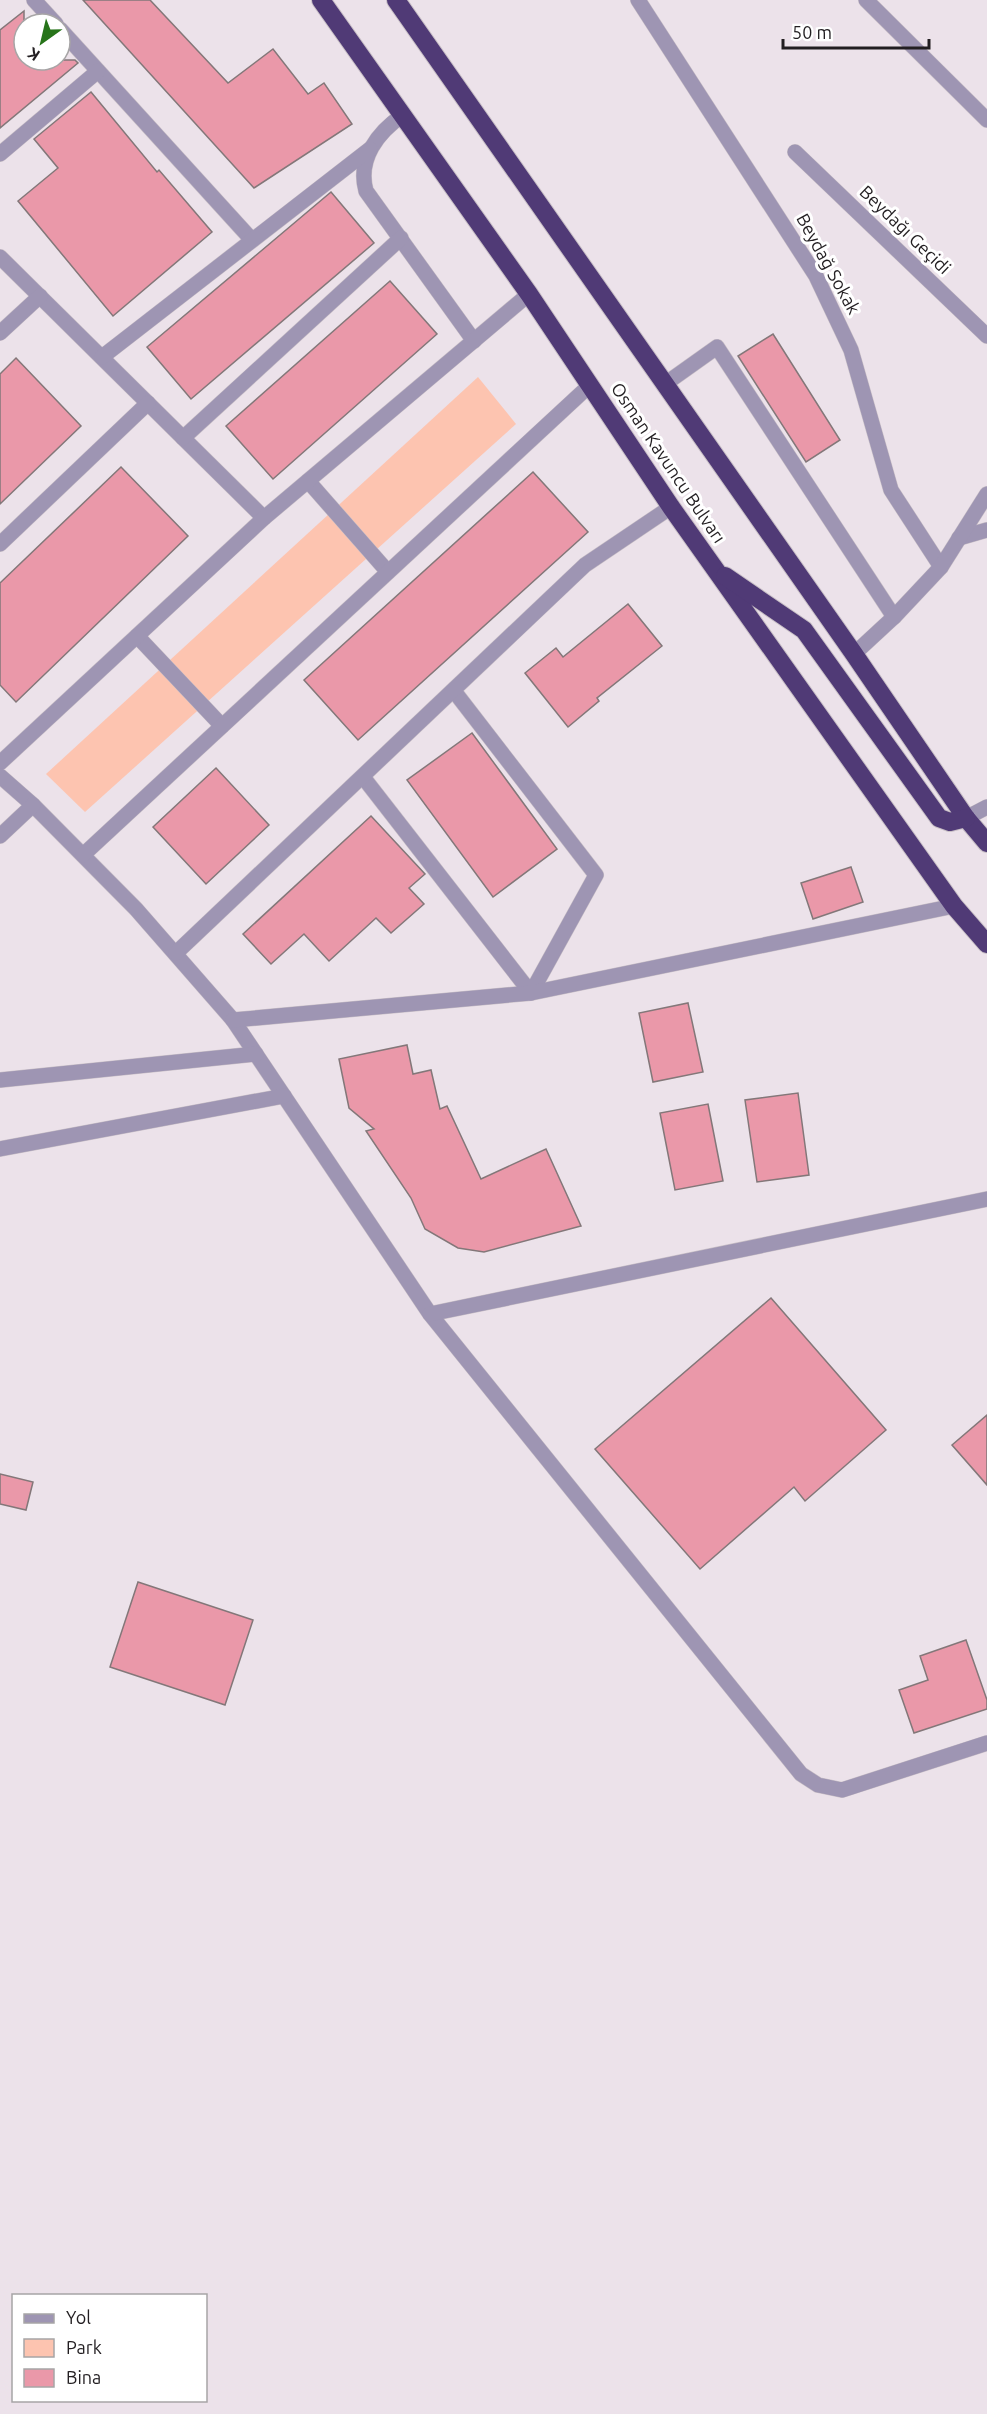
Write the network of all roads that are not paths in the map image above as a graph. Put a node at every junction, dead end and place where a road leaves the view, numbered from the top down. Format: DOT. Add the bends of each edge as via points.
graph roads {
  1 [pos="34,0"];
  2 [pos="321,0"];
  3 [pos="396,0"];
  4 [pos="638,0"];
  5 [pos="866,0"];
  6 [pos="45,12"];
  7 [pos="72,42"];
  8 [pos="98,71"];
  9 [pos="403,115"];
  10 [pos="987,120"];
  11 [pos="370,149"];
  12 [pos="795,152"];
  13 [pos="0,154"];
  14 [pos="400,238"];
  15 [pos="252,240"];
  16 [pos="0,257"];
  17 [pos="529,294"];
  18 [pos="40,296"];
  19 [pos="0,333"];
  20 [pos="987,336"];
  21 [pos="474,341"];
  22 [pos="102,357"];
  23 [pos="664,384"];
  24 [pos="589,386"];
  25 [pos="148,404"];
  26 [pos="183,438"];
  27 [pos="308,481"];
  28 [pos="987,494"];
  29 [pos="671,507"];
  30 [pos="264,518"];
  31 [pos="987,530"];
  32 [pos="959,538"];
  33 [pos="0,544"];
  34 [pos="940,567"];
  35 [pos="716,570"];
  36 [pos="388,572"];
  37 [pos="894,617"];
  38 [pos="137,636"];
  39 [pos="854,654"];
  40 [pos="454,691"];
  41 [pos="222,726"];
  42 [pos="0,764"];
  43 [pos="0,776"];
  44 [pos="363,777"];
  45 [pos="33,804"];
  46 [pos="987,807"];
  47 [pos="966,818"];
  48 [pos="0,836"];
  49 [pos="987,843"];
  50 [pos="83,855"];
  51 [pos="954,906"];
  52 [pos="987,944"];
  53 [pos="176,953"];
  54 [pos="531,993"];
  55 [pos="233,1020"];
  56 [pos="256,1054"];
  57 [pos="0,1080"];
  58 [pos="284,1096"];
  59 [pos="0,1149"];
  60 [pos="987,1199"];
  61 [pos="430,1314"];
  62 [pos="987,1743"];
  1 -- 6 [label="street"];
  2 -- 9 [label="highway, Osman Kavuncu Bulvarı"];
  3 -- 23 [label="highway"];
  4 -- 34 [label="street, Beydağ Sokak" via="816,276 850,350 891,490"];
  5 -- 10 [label="street"];
  7 -- 8 [label="street"];
  8 -- 13 [label="street"];
  8 -- 15 [label="street"];
  9 -- 11 [label="street" via="384,130"];
  9 -- 17 [label="highway, Osman Kavuncu Bulvarı"];
  11 -- 14 [label="street" via="363,170 366,191"];
  11 -- 15 [label="street"];
  12 -- 20 [label="street, Beydağı Geçidi"];
  14 -- 21 [label="street"];
  14 -- 26 [label="street"];
  15 -- 22 [label="street"];
  16 -- 18 [label="street"];
  17 -- 21 [label="street"];
  17 -- 24 [label="highway, Osman Kavuncu Bulvarı"];
  18 -- 19 [label="street"];
  18 -- 22 [label="street"];
  21 -- 27 [label="street"];
  22 -- 25 [label="street"];
  23 -- 37 [label="street" via="717,347"];
  23 -- 39 [label="highway"];
  24 -- 29 [label="highway, Osman Kavuncu Bulvarı"];
  24 -- 36 [label="street"];
  25 -- 26 [label="street"];
  25 -- 33 [label="street"];
  26 -- 30 [label="street"];
  27 -- 30 [label="street"];
  27 -- 36 [label="street"];
  28 -- 32 [label="street"];
  29 -- 35 [label="highway, Osman Kavuncu Bulvarı"];
  29 -- 40 [label="street" via="585,566"];
  30 -- 38 [label="street"];
  31 -- 32 [label="street"];
  32 -- 34 [label="street"];
  34 -- 37 [label="street"];
  35 -- 47 [label="highway" via="804,630 939,818 950,822"];
  35 -- 51 [label="highway, Osman Kavuncu Bulvarı"];
  36 -- 41 [label="street"];
  37 -- 39 [label="street"];
  38 -- 41 [label="street"];
  38 -- 42 [label="street"];
  39 -- 47 [label="highway"];
  40 -- 44 [label="street"];
  40 -- 54 [label="street" via="596,875"];
  41 -- 50 [label="street"];
  43 -- 45 [label="street"];
  44 -- 53 [label="street"];
  44 -- 54 [label="street"];
  45 -- 48 [label="street"];
  45 -- 50 [label="street"];
  46 -- 47 [label="street"];
  47 -- 49 [label="highway"];
  50 -- 53 [label="street"];
  51 -- 52 [label="highway, Osman Kavuncu Bulvarı"];
  51 -- 54 [label="street"];
  53 -- 55 [label="street"];
  54 -- 55 [label="street"];
  55 -- 56 [label="street"];
  56 -- 57 [label="street"];
  56 -- 58 [label="street"];
  58 -- 59 [label="street"];
  58 -- 61 [label="street"];
  60 -- 61 [label="street"];
  61 -- 62 [label="street" via="801,1774 818,1785 842,1790"];
}
